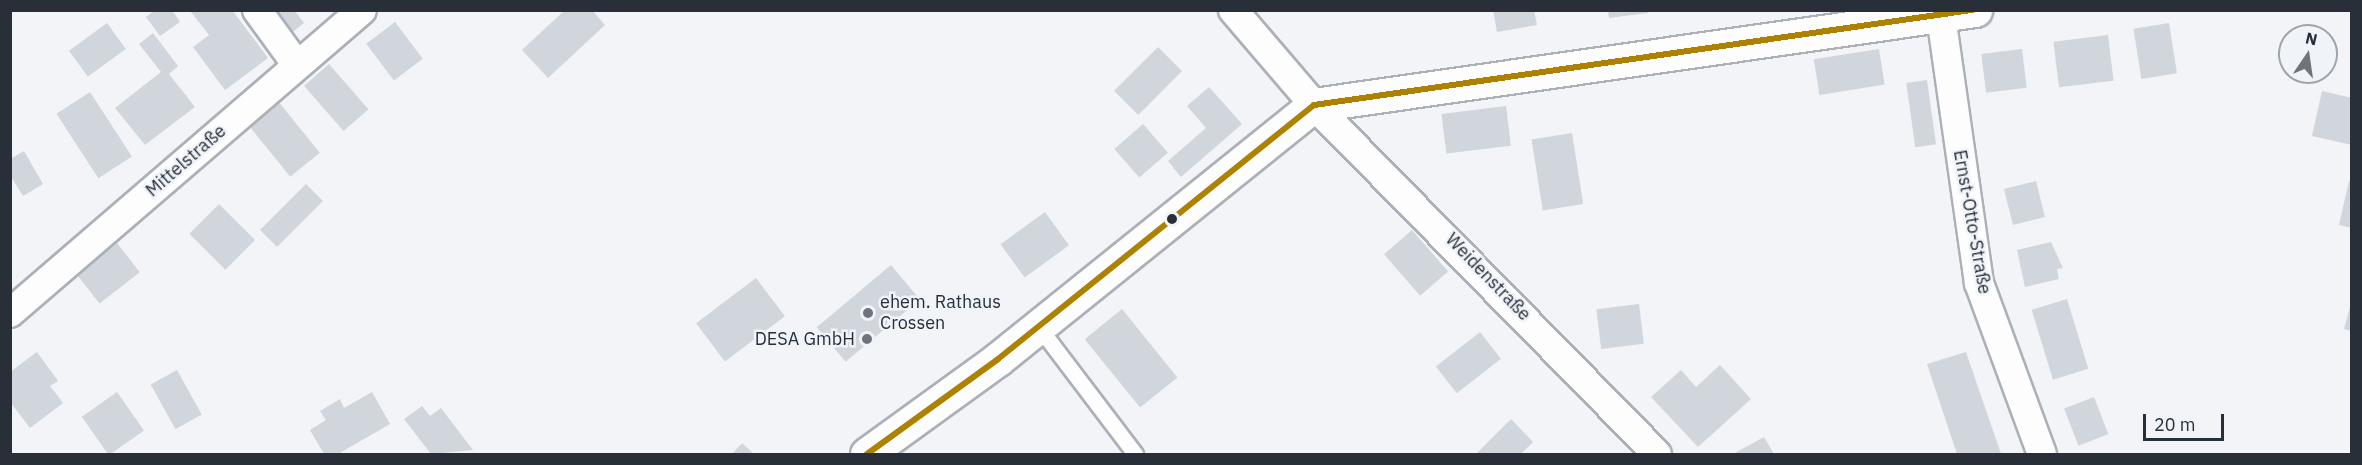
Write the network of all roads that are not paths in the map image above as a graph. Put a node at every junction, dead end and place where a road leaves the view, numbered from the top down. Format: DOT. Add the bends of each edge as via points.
graph roads {
  1 [pos="257,10"];
  2 [pos="363,10"];
  3 [pos="1233,10"];
  4 [pos="1975,10"];
  5 [pos="1941,16"];
  6 [pos="297,65"];
  7 [pos="1314,105"];
  8 [pos="10,313"];
  9 [pos="1038,326"];
  10 [pos="867,454"];
  11 [pos="1135,454"];
  12 [pos="1657,454"];
  13 [pos="2042,454"];
  1 -- 6 [label="street"];
  2 -- 6 [label="street, Mittelstraße"];
  3 -- 7 [label="street, Weidenstraße"];
  4 -- 5 [label="street"];
  5 -- 7 [label="street"];
  5 -- 13 [label="street, Ernst-Otto-Straße" via="1979,284"];
  6 -- 8 [label="street, Mittelstraße"];
  7 -- 9 [label="street"];
  7 -- 12 [label="street, Weidenstraße"];
  9 -- 10 [label="street"];
  9 -- 11 [label="lane"];
}
